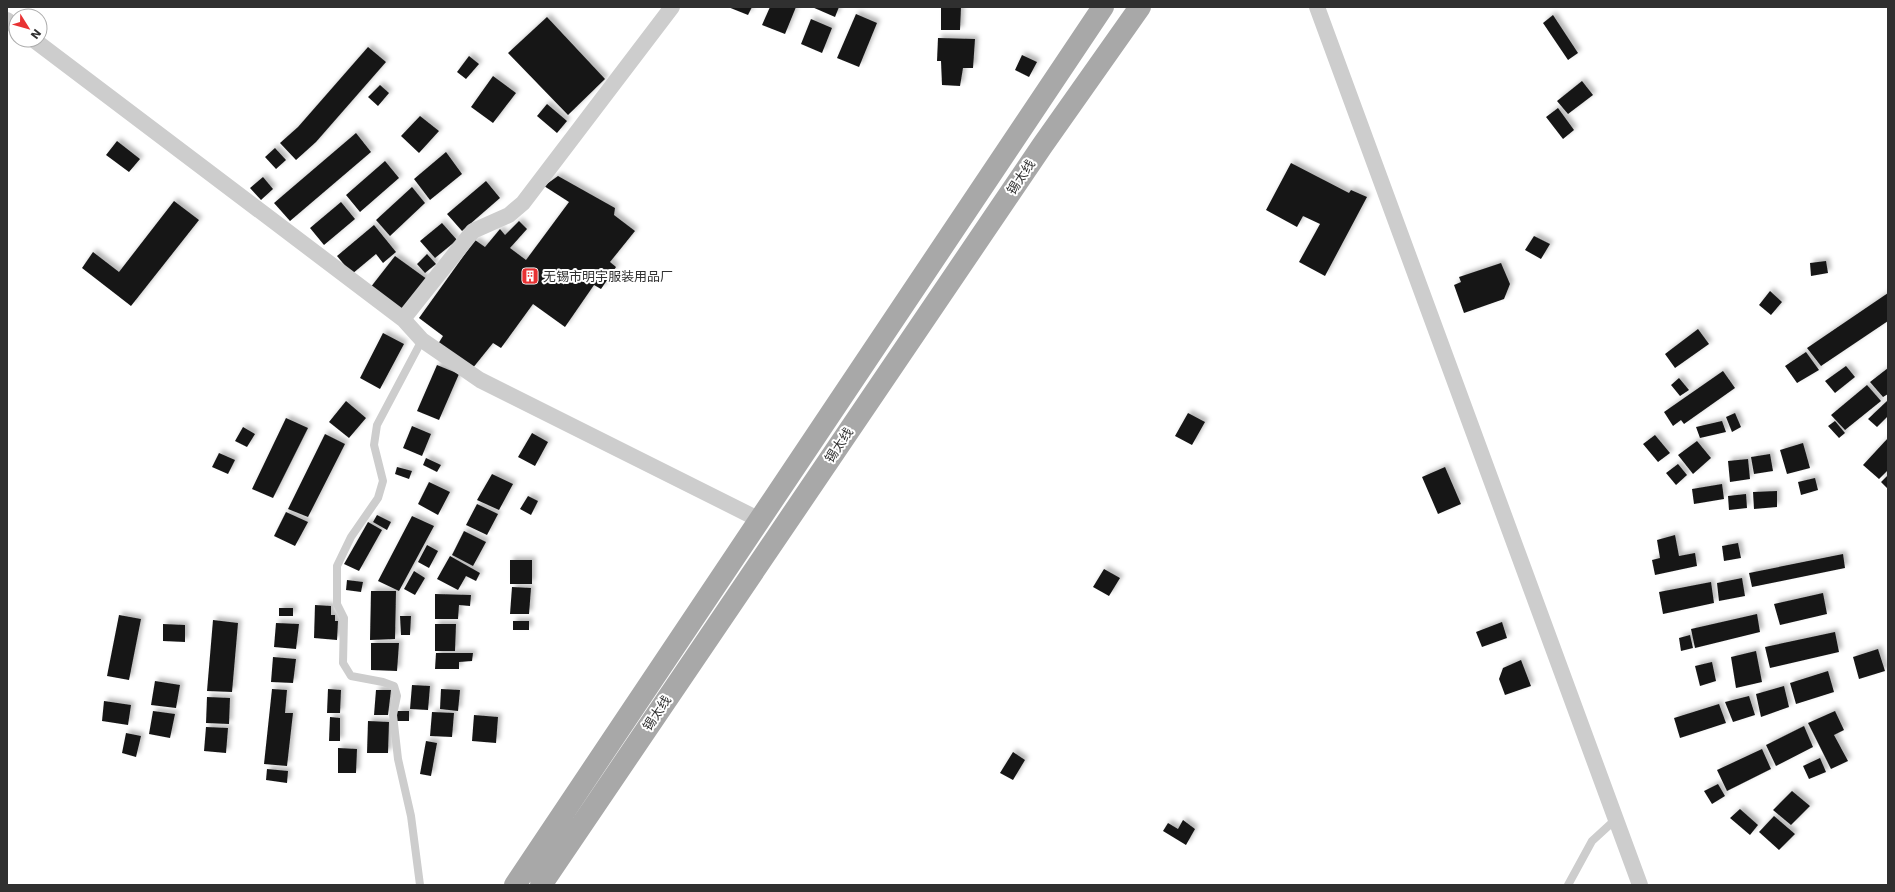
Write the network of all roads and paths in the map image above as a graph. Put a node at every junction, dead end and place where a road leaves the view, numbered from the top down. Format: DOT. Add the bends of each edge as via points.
graph roads {
  1 [pos="672,7"];
  2 [pos="1103,7"];
  3 [pos="1140,7"];
  4 [pos="1317,7"];
  5 [pos="45,48"];
  6 [pos="403,319"];
  7 [pos="422,340"];
  8 [pos="760,520"];
  9 [pos="1616,820"];
  10 [pos="420,885"];
  11 [pos="515,885"];
  12 [pos="541,885"];
  13 [pos="1568,885"];
  14 [pos="1640,885"];
  1 -- 6 [label="street" via="524,203 509,215 473,231"];
  2 -- 8 [label="main road, 锡太线"];
  3 -- 12 [label="main road, 锡太线" via="1042,146"];
  4 -- 9 [label="street"];
  5 -- 6 [label="street"];
  6 -- 7 [label="street"];
  7 -- 8 [label="street" via="480,380"];
  7 -- 10 [label="lane" via="377,426 374,445 383,480 378,498 351,537 337,566 337,604 344,618 343,663 351,676 394,686 396,696 393,723 411,816"];
  8 -- 11 [label="main road, 锡太线"];
  9 -- 13 [label="lane" via="1592,842"];
  9 -- 14 [label="street"];
}
